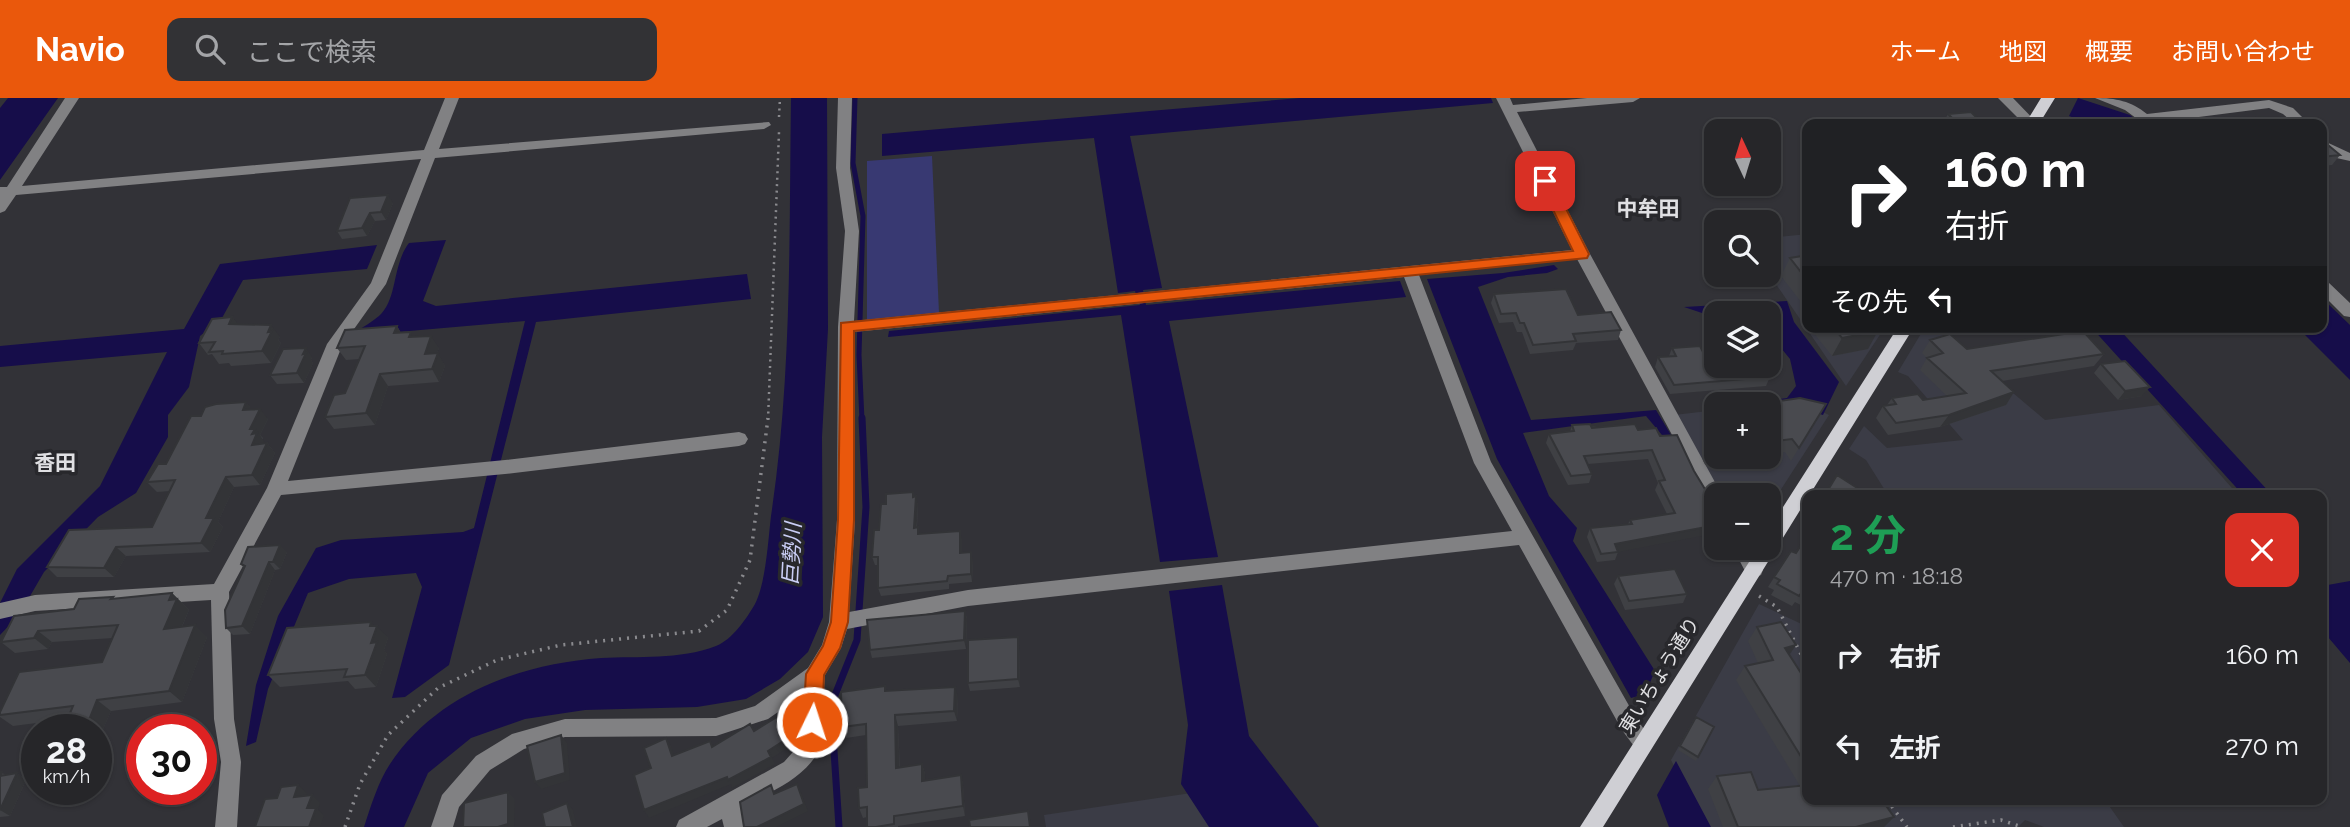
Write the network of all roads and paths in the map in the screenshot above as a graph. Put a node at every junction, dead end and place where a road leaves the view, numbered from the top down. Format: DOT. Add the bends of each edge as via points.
graph roads {
  1 [pos="72,98"];
  2 [pos="452,98"];
  3 [pos="780,98"];
  4 [pos="845,98"];
  5 [pos="1633,98"];
  6 [pos="2005,98"];
  7 [pos="2048,98"];
  8 [pos="2102,98"];
  9 [pos="1505,103"];
  10 [pos="2026,119"];
  11 [pos="2034,119"];
  12 [pos="2146,119"];
  13 [pos="2163,119"];
  14 [pos="2297,119"];
  15 [pos="764,125"];
  16 [pos="2327,147"];
  17 [pos="428,155"];
  18 [pos="2350,157"];
  19 [pos="6,192"];
  20 [pos="0,208"];
  21 [pos="1582,254"];
  22 [pos="1410,273"];
  23 [pos="2327,289"];
  24 [pos="2348,307"];
  25 [pos="856,326"];
  26 [pos="1902,333"];
  27 [pos="739,439"];
  28 [pos="1707,483"];
  29 [pos="276,489"];
  30 [pos="1804,490"];
  31 [pos="1802,493"];
  32 [pos="1781,526"];
  33 [pos="1523,537"];
  34 [pos="1744,560"];
  35 [pos="1760,560"];
  36 [pos="1748,578"];
  37 [pos="220,592"];
  38 [pos="0,611"];
  39 [pos="853,620"];
  40 [pos="1802,656"];
  41 [pos="815,674"];
  42 [pos="1643,742"];
  43 [pos="1892,805"];
  44 [pos="730,806"];
  45 [pos="224,827"];
  46 [pos="345,827"];
  47 [pos="442,827"];
  48 [pos="687,827"];
  49 [pos="734,827"];
  50 [pos="1591,827"];
  51 [pos="1907,827"];
  52 [pos="1953,827"];
  53 [pos="2022,827"];
  1 -- 19 [label="street"];
  2 -- 17 [label="street"];
  3 -- 46 [label="path" via="767,439 751,560 727,610 699,631 561,645 497,660 438,688 388,735 360,784"];
  4 -- 25 [label="street" via="843,169 852,230"];
  5 -- 9 [label="street"];
  6 -- 10 [label="street"];
  7 -- 11 [label="main road"];
  8 -- 12 [label="street" via="2130,107"];
  9 -- 21 [label="street"];
  13 -- 14 [label="street" via="2269,104 2281,106"];
  15 -- 17 [label="street"];
  16 -- 18 [label="street"];
  17 -- 19 [label="street"];
  17 -- 29 [label="street" via="379,284 334,345"];
  19 -- 20 [label="street"];
  21 -- 22 [label="street"];
  21 -- 28 [label="street"];
  22 -- 25 [label="street"];
  22 -- 33 [label="street" via="1483,463"];
  23 -- 24 [label="street"];
  25 -- 39 [label="street" via="846,520"];
  26 -- 30 [label="main road, 東いちょう通り"];
  27 -- 29 [label="street"];
  29 -- 37 [label="street"];
  31 -- 32 [label="main road, 東いちょう通り"];
  33 -- 39 [label="street" via="968,598"];
  33 -- 42 [label="street"];
  34 -- 36 [label="street"];
  35 -- 36 [label="main road, 東いちょう通り"];
  36 -- 40 [label="path" via="1777,607"];
  36 -- 42 [label="main road, 東いちょう通り"];
  37 -- 38 [label="street" via="35,603"];
  37 -- 45 [label="street" via="230,762"];
  39 -- 41 [label="street"];
  41 -- 44 [label="street" via="810,748 791,769"];
  41 -- 47 [label="street" via="761,713 716,727 565,728 519,741 483,763 450,802"];
  42 -- 50 [label="main road, 東いちょう通り"];
  43 -- 51 [label="path"];
  44 -- 48 [label="street"];
  44 -- 49 [label="street"];
  52 -- 53 [label="path" via="2001,820"];
}
